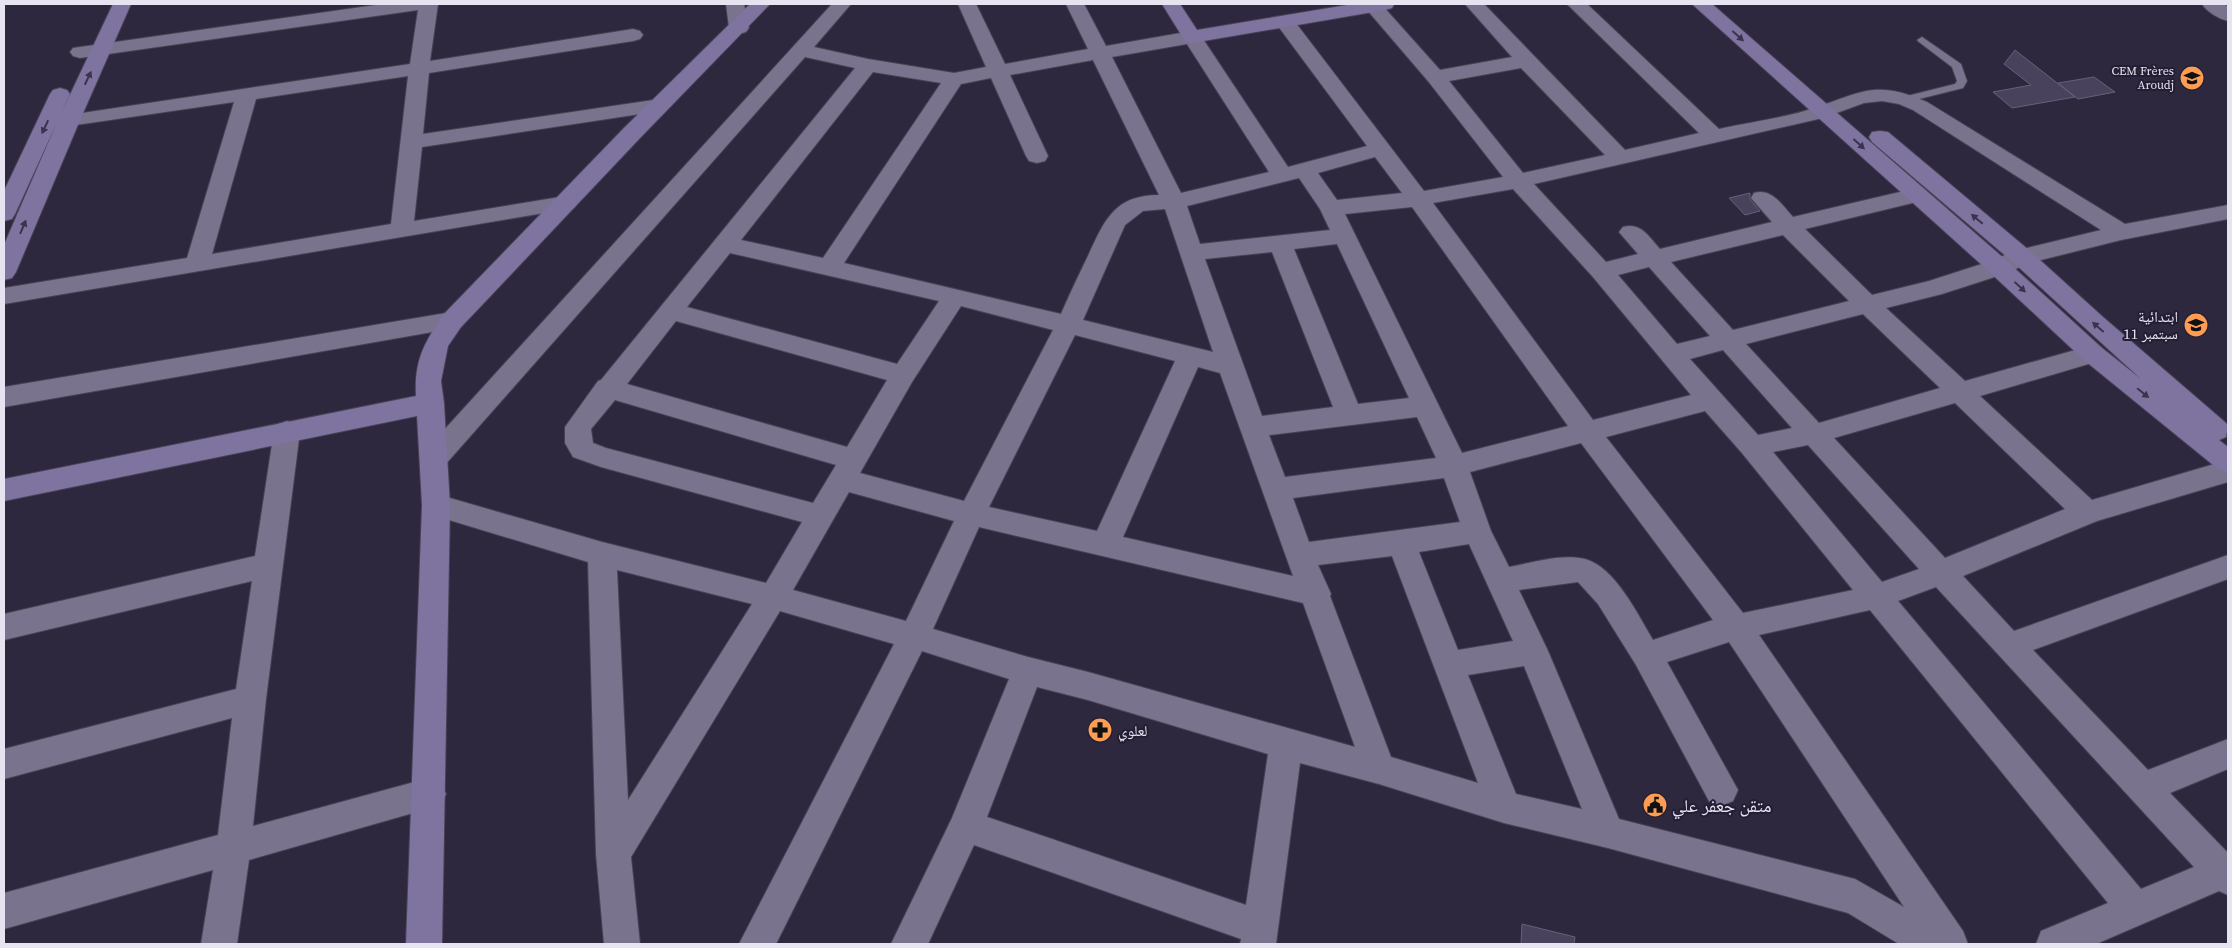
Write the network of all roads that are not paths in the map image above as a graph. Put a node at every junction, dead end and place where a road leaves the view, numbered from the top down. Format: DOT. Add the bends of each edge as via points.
graph roads {
  1 [pos="102,4"];
  2 [pos="122,4"];
  3 [pos="422,4"];
  4 [pos="429,4"];
  5 [pos="761,4"];
  6 [pos="842,4"];
  7 [pos="967,4"];
  8 [pos="1075,4"];
  9 [pos="1171,4"];
  10 [pos="1376,4"];
  11 [pos="1474,4"];
  12 [pos="1576,4"];
  13 [pos="1701,4"];
  14 [pos="1727,4"];
  15 [pos="2211,4"];
  16 [pos="2228,15"];
  17 [pos="737,16"];
  18 [pos="1285,22"];
  19 [pos="633,35"];
  20 [pos="1192,37"];
  21 [pos="1922,40"];
  22 [pos="102,50"];
  23 [pos="800,50"];
  24 [pos="80,52"];
  25 [pos="1101,54"];
  26 [pos="1526,61"];
  27 [pos="868,65"];
  28 [pos="418,70"];
  29 [pos="999,72"];
  30 [pos="1435,77"];
  31 [pos="954,79"];
  32 [pos="247,94"];
  33 [pos="1907,99"];
  34 [pos="660,105"];
  35 [pos="1832,108"];
  36 [pos="69,120"];
  37 [pos="1715,137"];
  38 [pos="412,142"];
  39 [pos="1379,149"];
  40 [pos="1037,156"];
  41 [pos="1619,157"];
  42 [pos="1293,172"];
  43 [pos="1518,181"];
  44 [pos="1917,195"];
  45 [pos="1762,198"];
  46 [pos="1418,200"];
  47 [pos="1174,202"];
  48 [pos="566,203"];
  49 [pos="1331,208"];
  50 [pos="2228,212"];
  51 [pos="4,214"];
  52 [pos="1789,227"];
  53 [pos="402,229"];
  54 [pos="1631,232"];
  55 [pos="2121,232"];
  56 [pos="1344,236"];
  57 [pos="1280,243"];
  58 [pos="726,244"];
  59 [pos="1192,253"];
  60 [pos="2022,257"];
  61 [pos="1655,259"];
  62 [pos="198,262"];
  63 [pos="829,267"];
  64 [pos="1999,268"];
  65 [pos="1602,271"];
  66 [pos="4,272"];
  67 [pos="4,296"];
  68 [pos="955,296"];
  69 [pos="1868,305"];
  70 [pos="669,311"];
  71 [pos="452,321"];
  72 [pos="1068,324"];
  73 [pos="1728,341"];
  74 [pos="1673,354"];
  75 [pos="2093,354"];
  76 [pos="1190,356"];
  77 [pos="1230,366"];
  78 [pos="903,374"];
  79 [pos="607,388"];
  80 [pos="1959,392"];
  81 [pos="4,397"];
  82 [pos="1710,400"];
  83 [pos="431,402"];
  84 [pos="1426,406"];
  85 [pos="1349,414"];
  86 [pos="1254,428"];
  87 [pos="287,431"];
  88 [pos="1587,432"];
  89 [pos="1814,434"];
  90 [pos="2228,439"];
  91 [pos="1752,446"];
  92 [pos="434,459"];
  93 [pos="2228,462"];
  94 [pos="1454,466"];
  95 [pos="848,469"];
  96 [pos="2228,471"];
  97 [pos="1276,489"];
  98 [pos="4,490"];
  99 [pos="436,504"];
  100 [pos="2087,513"];
  101 [pos="971,514"];
  102 [pos="820,516"];
  103 [pos="1477,531"];
  104 [pos="1401,543"];
  105 [pos="1105,545"];
  106 [pos="602,554"];
  107 [pos="1301,555"];
  108 [pos="268,565"];
  109 [pos="2228,567"];
  110 [pos="1941,574"];
  111 [pos="1500,581"];
  112 [pos="1316,594"];
  113 [pos="1875,596"];
  114 [pos="773,597"];
  115 [pos="4,627"];
  116 [pos="1737,629"];
  117 [pos="914,636"];
  118 [pos="2008,646"];
  119 [pos="1533,651"];
  120 [pos="1647,656"];
  121 [pos="1449,665"];
  122 [pos="1028,671"];
  123 [pos="250,699"];
  124 [pos="1286,744"];
  125 [pos="2228,754"];
  126 [pos="4,764"];
  127 [pos="1379,769"];
  128 [pos="2143,788"];
  129 [pos="1721,790"];
  130 [pos="429,794"];
  131 [pos="1504,807"];
  132 [pos="966,826"];
  133 [pos="1608,832"];
  134 [pos="234,848"];
  135 [pos="613,854"];
  136 [pos="2225,875"];
  137 [pos="2135,910"];
  138 [pos="4,911"];
  139 [pos="1259,936"];
  140 [pos="219,944"];
  141 [pos="424,944"];
  142 [pos="622,944"];
  143 [pos="758,944"];
  144 [pos="909,944"];
  145 [pos="1932,944"];
  146 [pos="1950,944"];
  147 [pos="2054,944"];
  1 -- 24 [label="street"];
  2 -- 22 [label="street"];
  3 -- 22 [label="street"];
  4 -- 28 [label="street"];
  5 -- 17 [label="street"];
  6 -- 23 [label="street"];
  7 -- 29 [label="street"];
  8 -- 25 [label="street"];
  9 -- 20 [label="street"];
  10 -- 18 [label="street"];
  10 -- 30 [label="street"];
  11 -- 26 [label="street"];
  12 -- 37 [label="street"];
  13 -- 35 [label="street, one-way"];
  14 -- 35 [label="street"];
  15 -- 16 [label="street"];
  17 -- 34 [label="street"];
  18 -- 20 [label="street"];
  18 -- 39 [label="street"];
  19 -- 28 [label="street"];
  20 -- 25 [label="street"];
  20 -- 42 [label="street"];
  21 -- 33 [label="lane" via="1957,66 1962,81 1959,86"];
  22 -- 24 [label="street"];
  36 -- 22 [label="street, one-way"];
  23 -- 27 [label="street"];
  23 -- 92 [label="street"];
  24 -- 51 [label="street, one-way"];
  25 -- 29 [label="street"];
  25 -- 47 [label="street"];
  26 -- 30 [label="street"];
  26 -- 41 [label="street"];
  27 -- 31 [label="street"];
  27 -- 58 [label="street"];
  28 -- 32 [label="street"];
  28 -- 38 [label="street"];
  29 -- 31 [label="street"];
  29 -- 40 [label="street"];
  30 -- 43 [label="street"];
  31 -- 63 [label="street"];
  32 -- 36 [label="street"];
  32 -- 62 [label="street"];
  33 -- 35 [label="street" via="1875,94"];
  33 -- 55 [label="street"];
  34 -- 38 [label="street"];
  34 -- 48 [label="street"];
  35 -- 37 [label="street"];
  35 -- 44 [label="street, one-way"];
  60 -- 35 [label="street, one-way"];
  66 -- 36 [label="street, one-way"];
  37 -- 41 [label="street"];
  38 -- 53 [label="street"];
  39 -- 42 [label="street"];
  39 -- 46 [label="street"];
  41 -- 43 [label="street"];
  42 -- 47 [label="street"];
  42 -- 49 [label="street"];
  43 -- 46 [label="street"];
  43 -- 65 [label="street"];
  44 -- 52 [label="street"];
  44 -- 64 [label="street"];
  45 -- 52 [label="street"];
  46 -- 49 [label="street"];
  46 -- 88 [label="street"];
  47 -- 59 [label="street"];
  47 -- 72 [label="street" via="1138,205 1126,210 1115,222"];
  48 -- 53 [label="street"];
  48 -- 71 [label="street"];
  49 -- 56 [label="street"];
  50 -- 55 [label="street"];
  52 -- 61 [label="street"];
  52 -- 69 [label="street"];
  53 -- 62 [label="street"];
  54 -- 61 [label="street"];
  55 -- 60 [label="street"];
  56 -- 57 [label="street"];
  56 -- 84 [label="street"];
  57 -- 59 [label="street"];
  57 -- 85 [label="street"];
  58 -- 63 [label="street"];
  58 -- 70 [label="street"];
  59 -- 77 [label="street"];
  60 -- 64 [label="street"];
  90 -- 60 [label="street, one-way"];
  61 -- 65 [label="street"];
  61 -- 73 [label="street"];
  62 -- 67 [label="street"];
  63 -- 68 [label="street"];
  64 -- 69 [label="street"];
  64 -- 75 [label="street, one-way"];
  65 -- 74 [label="street"];
  68 -- 72 [label="street"];
  68 -- 78 [label="street"];
  69 -- 73 [label="street"];
  69 -- 80 [label="street"];
  70 -- 78 [label="street"];
  70 -- 79 [label="street"];
  71 -- 81 [label="street"];
  71 -- 83 [label="street" via="436,345 431,363 428,381"];
  72 -- 76 [label="street"];
  72 -- 101 [label="street"];
  73 -- 74 [label="street"];
  73 -- 89 [label="street"];
  74 -- 82 [label="street"];
  75 -- 80 [label="street"];
  75 -- 93 [label="street, one-way"];
  76 -- 77 [label="street"];
  76 -- 105 [label="street"];
  77 -- 86 [label="street"];
  78 -- 95 [label="street"];
  79 -- 95 [label="street"];
  79 -- 102 [label="street" via="578,427 578,443 583,450"];
  80 -- 89 [label="street"];
  80 -- 100 [label="street"];
  82 -- 88 [label="street"];
  82 -- 91 [label="street"];
  83 -- 87 [label="street"];
  83 -- 92 [label="street"];
  84 -- 85 [label="street"];
  84 -- 94 [label="street"];
  85 -- 86 [label="street"];
  86 -- 97 [label="street"];
  87 -- 98 [label="street"];
  87 -- 108 [label="street"];
  88 -- 94 [label="street"];
  88 -- 116 [label="street"];
  89 -- 91 [label="street"];
  89 -- 110 [label="street"];
  91 -- 113 [label="street"];
  92 -- 99 [label="street"];
  94 -- 97 [label="street"];
  94 -- 103 [label="street"];
  95 -- 101 [label="street"];
  95 -- 102 [label="street"];
  96 -- 100 [label="street"];
  97 -- 107 [label="street"];
  99 -- 106 [label="street"];
  99 -- 130 [label="street"];
  100 -- 110 [label="street"];
  101 -- 105 [label="street"];
  101 -- 117 [label="street"];
  102 -- 114 [label="street"];
  103 -- 104 [label="street"];
  103 -- 111 [label="street"];
  104 -- 107 [label="street"];
  104 -- 121 [label="street"];
  105 -- 112 [label="street"];
  106 -- 114 [label="street"];
  106 -- 135 [label="street"];
  107 -- 112 [label="street"];
  108 -- 115 [label="street"];
  108 -- 123 [label="street"];
  109 -- 118 [label="street"];
  110 -- 113 [label="street"];
  110 -- 118 [label="street"];
  111 -- 119 [label="street"];
  111 -- 120 [label="street" via="1568,571 1588,572 1600,583"];
  112 -- 127 [label="street"];
  113 -- 116 [label="street"];
  113 -- 137 [label="street"];
  114 -- 117 [label="street"];
  114 -- 135 [label="street"];
  116 -- 120 [label="street" via="1691,640"];
  116 -- 146 [label="street"];
  117 -- 122 [label="street"];
  117 -- 143 [label="street"];
  118 -- 128 [label="street"];
  119 -- 121 [label="street"];
  119 -- 133 [label="street"];
  120 -- 129 [label="street"];
  121 -- 131 [label="street"];
  122 -- 124 [label="street"];
  122 -- 132 [label="street"];
  123 -- 126 [label="street"];
  123 -- 134 [label="street"];
  124 -- 127 [label="street"];
  124 -- 139 [label="street"];
  125 -- 128 [label="street"];
  127 -- 131 [label="street"];
  128 -- 136 [label="street"];
  130 -- 134 [label="street"];
  130 -- 141 [label="street"];
  131 -- 133 [label="street"];
  132 -- 139 [label="street"];
  132 -- 144 [label="street"];
  133 -- 145 [label="street" via="1855,897"];
  134 -- 138 [label="street"];
  134 -- 140 [label="street"];
  135 -- 142 [label="street"];
  136 -- 137 [label="street"];
  137 -- 147 [label="street"];
}
